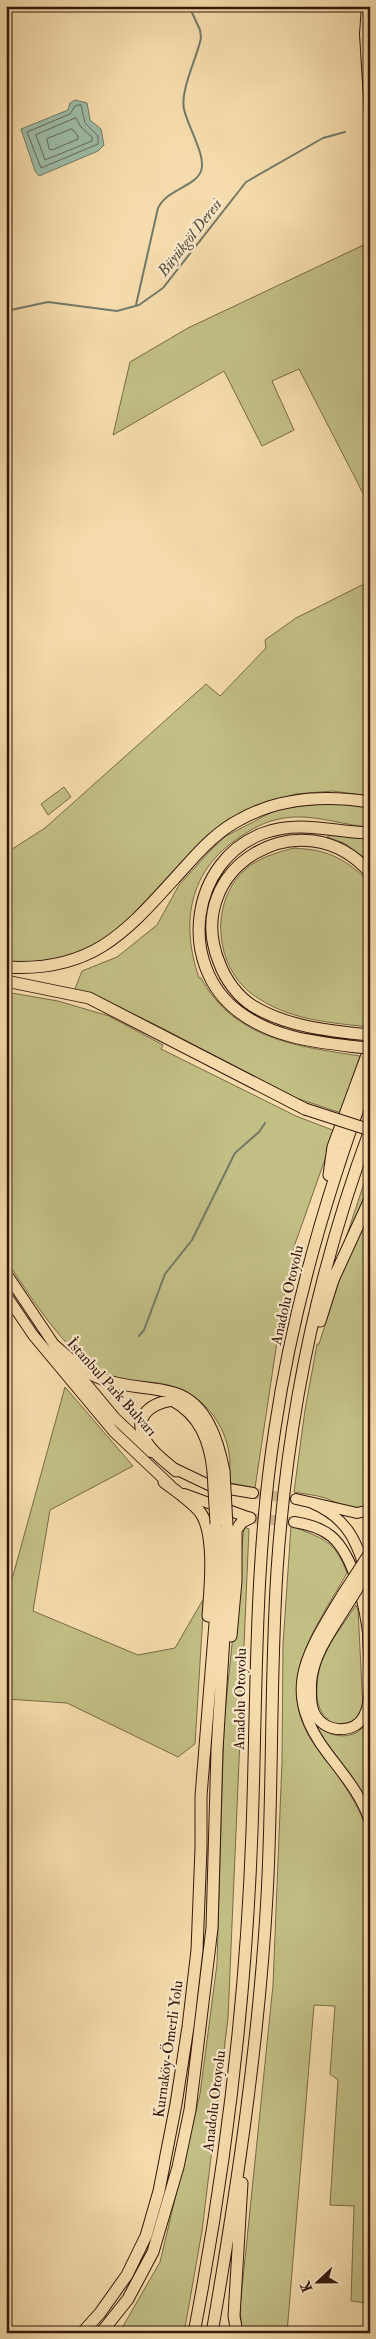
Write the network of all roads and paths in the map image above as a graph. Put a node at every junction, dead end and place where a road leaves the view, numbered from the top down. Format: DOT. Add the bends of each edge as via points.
graph roads {
  1 [pos="367,6"];
  2 [pos="370,116"];
  3 [pos="370,802"];
  4 [pos="370,833"];
  5 [pos="370,873"];
  6 [pos="6,967"];
  7 [pos="6,981"];
  8 [pos="365,1035"];
  9 [pos="370,1048"];
  10 [pos="370,1076"];
  11 [pos="370,1130"];
  12 [pos="370,1199"];
  13 [pos="324,1207"];
  14 [pos="6,1273"];
  15 [pos="6,1296"];
  16 [pos="54,1346"];
  17 [pos="298,1392"];
  18 [pos="176,1470"];
  19 [pos="218,1471"];
  20 [pos="164,1482"];
  21 [pos="253,1493"];
  22 [pos="296,1499"];
  23 [pos="312,1503"];
  24 [pos="370,1510"];
  25 [pos="250,1518"];
  26 [pos="294,1522"];
  27 [pos="222,1525"];
  28 [pos="370,1552"];
  29 [pos="370,1569"];
  30 [pos="370,1585"];
  31 [pos="346,1598"];
  32 [pos="368,1637"];
  33 [pos="370,1652"];
  34 [pos="204,1748"];
  35 [pos="217,1750"];
  36 [pos="370,1822"];
  37 [pos="244,2137"];
  38 [pos="82,2333"];
  39 [pos="101,2333"];
  40 [pos="194,2333"];
  41 [pos="212,2333"];
  42 [pos="237,2333"];
  1 -- 2 [label="main road" via="365,34"];
  3 -- 6 [label="highway" via="340,797 308,798 254,812 212,840 136,920 105,946 66,962 40,967"];
  4 -- 9 [label="highway, bridge" via="295,826 251,838 228,855 210,881 200,910 197,936 209,978 228,1003 255,1023 316,1042"];
  5 -- 8 [label="highway" via="352,856 320,842 295,840 272,844 250,855 230,874 217,898 211,923 221,968 251,1005 293,1023"];
  7 -- 11 [label="highway, bridge" via="89,998 305,1109"];
  9 -- 13 [label="highway" via="333,1147"];
  10 -- 13 [label="highway, Anadolu Otoyolu"];
  11 -- 17 [label="highway, Anadolu Otoyolu" via="326,1268"];
  12 -- 17 [label="highway" via="333,1280"];
  13 -- 40 [label="highway, Anadolu Otoyolu" via="298,1306 281,1391 267,1489 256,1646 246,1946 218,2192"];
  14 -- 16 [label="main road, İstanbul Park Bulvarı"];
  15 -- 20 [label="main road, İstanbul Park Bulvarı" via="32,1335 102,1417"];
  16 -- 18 [label="main road, İstanbul Park Bulvarı" via="132,1436"];
  16 -- 19 [label="highway" via="83,1370 100,1379 174,1393 186,1399 206,1419 220,1447"];
  17 -- 37 [label="highway, Anadolu Otoyolu" via="284,1488 277,1572 267,1898"];
  18 -- 19 [label="highway" via="146,1443 142,1423 150,1406 172,1400 185,1407 200,1426"];
  18 -- 21 [label="main road, İstanbul Park Bulvarı" via="211,1486"];
  19 -- 27 [label="highway, bridge"];
  20 -- 25 [label="main road, İstanbul Park Bulvarı" via="203,1503"];
  20 -- 34 [label="highway" via="200,1512 206,1523 210,1582"];
  22 -- 23 [label="main road"];
  23 -- 24 [label="main road" via="357,1513"];
  23 -- 30 [label="main road" via="337,1516 351,1533"];
  25 -- 35 [label="highway" via="236,1530 232,1633"];
  26 -- 32 [label="main road" via="321,1529 338,1543 356,1582"];
  27 -- 34 [label="highway"];
  27 -- 35 [label="highway" via="228,1571"];
  28 -- 31 [label="main road, bridge"];
  29 -- 31 [label="main road, bridge"];
  31 -- 32 [label="main road" via="321,1649 311,1680 312,1707 316,1717 333,1729 351,1728 364,1717 368,1695"];
  31 -- 36 [label="main road" via="306,1659 302,1681 303,1705 314,1734 357,1793"];
  32 -- 33 [label="main road"];
  34 -- 38 [label="highway, Kurnaköy-Ömerli Yolu" via="197,1950 180,2075 159,2190 146,2236 127,2275"];
  35 -- 39 [label="highway, Kurnaköy-Ömerli Yolu" via="212,1928 190,2110 178,2167 153,2252 128,2299"];
  37 -- 41 [label="highway, Anadolu Otoyolu"];
  37 -- 42 [label="highway" via="234,2316"];
}
